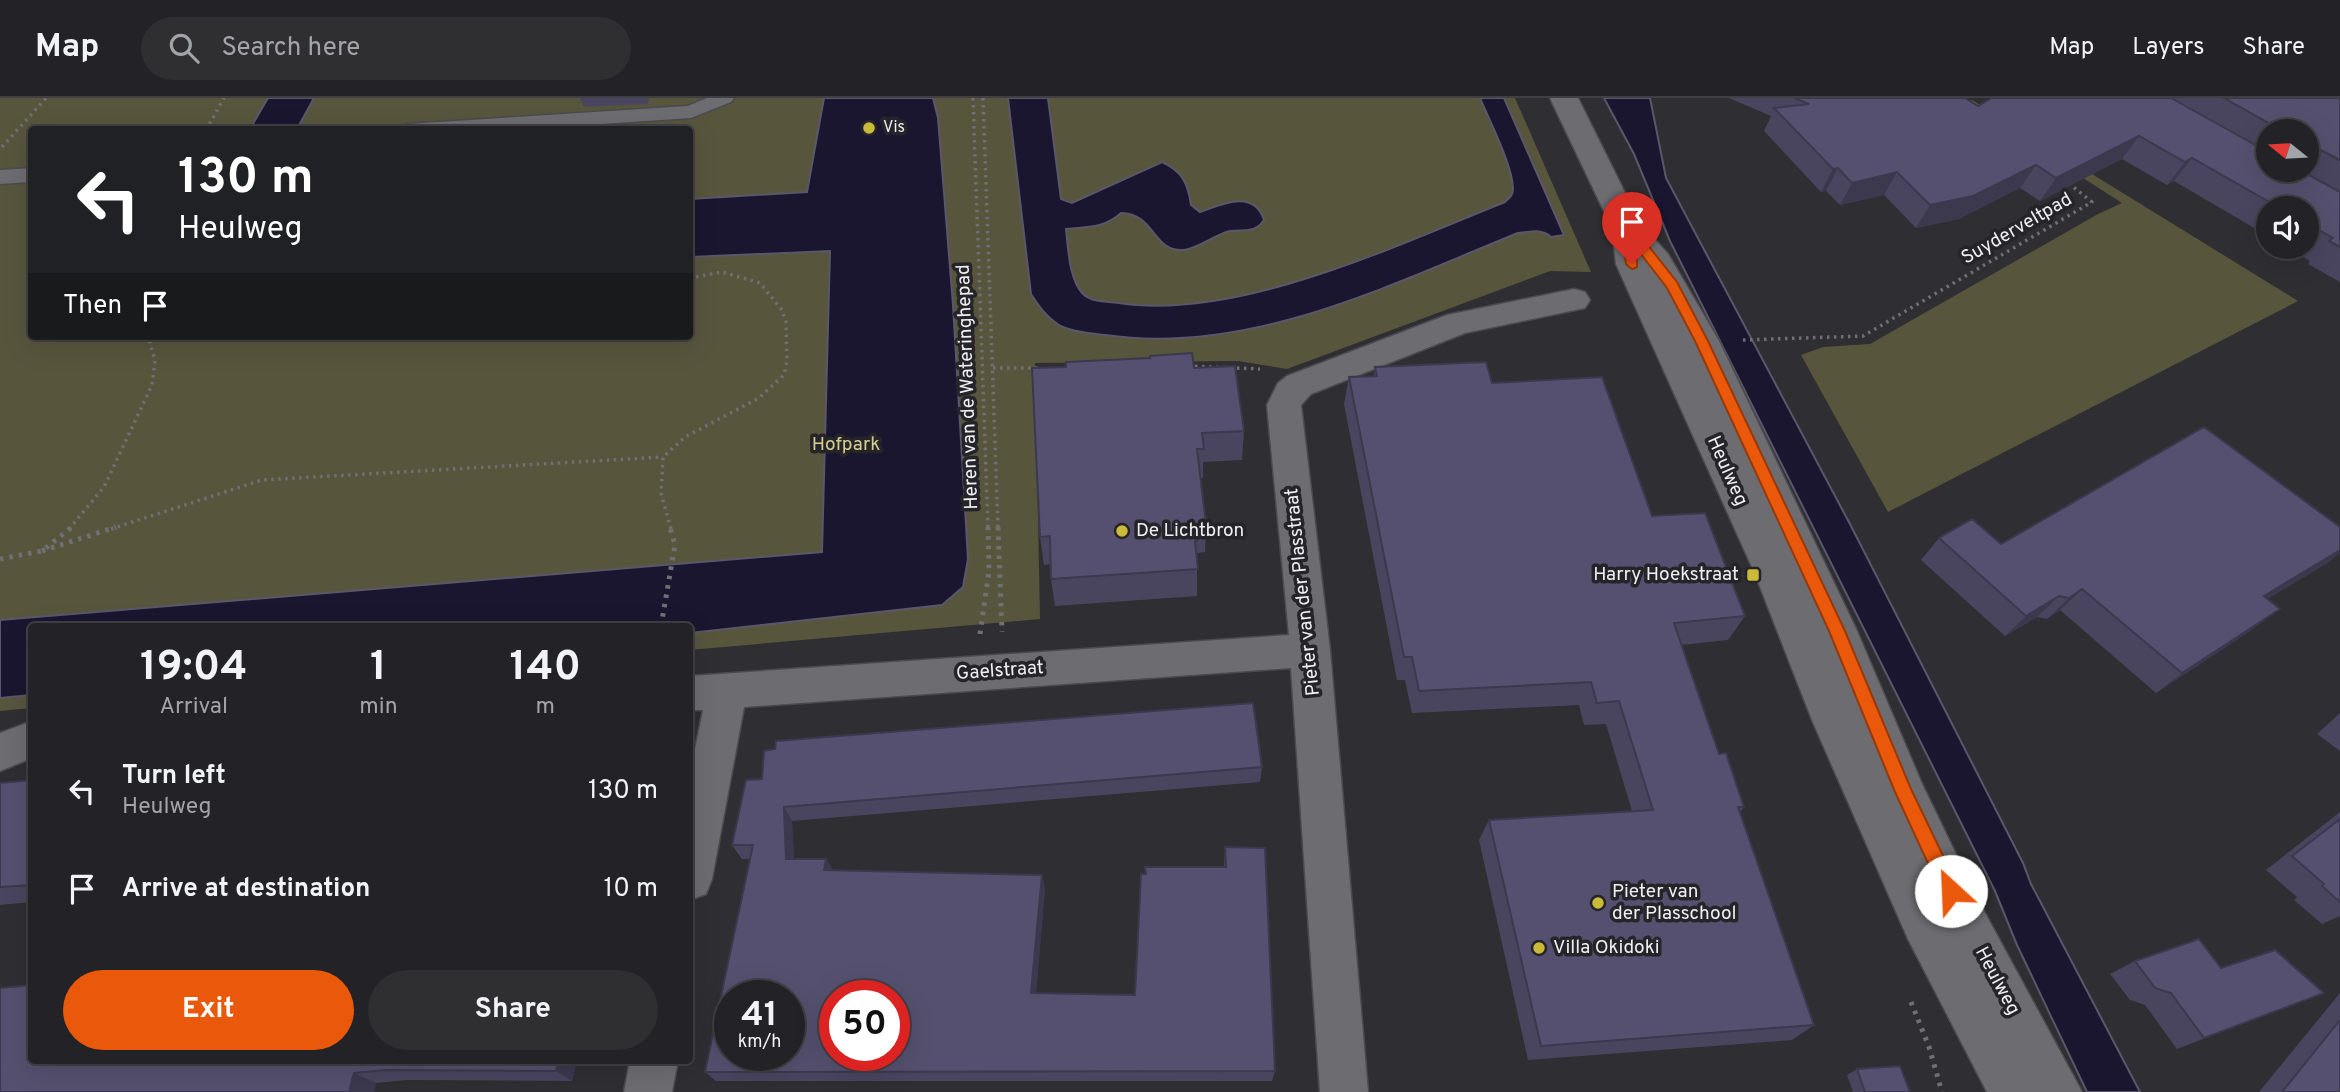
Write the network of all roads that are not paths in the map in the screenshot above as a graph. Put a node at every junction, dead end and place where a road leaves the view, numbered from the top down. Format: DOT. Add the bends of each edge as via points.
graph roads {
  1 [pos="723,98"];
  2 [pos="1564,98"];
  3 [pos="474,126"];
  4 [pos="28,175"];
  5 [pos="0,177"];
  6 [pos="1627,228"];
  7 [pos="1574,300"];
  8 [pos="1310,650"];
  9 [pos="708,692"];
  10 [pos="28,740"];
  11 [pos="0,752"];
  12 [pos="693,848"];
  13 [pos="653,1064"];
  14 [pos="648,1092"];
  15 [pos="1344,1092"];
  16 [pos="2012,1092"];
  17 [pos="2058,1092"];
  1 -- 3 [label="lane" via="691,113"];
  2 -- 6 [label="main road, Heulweg"];
  4 -- 5 [label="lane"];
  6 -- 16 [label="main road, Heulweg" via="1632,264 1774,574 1833,720 1924,923"];
  6 -- 17 [label="main road, Heulweg" via="1672,286 1702,341 1837,631 1962,916"];
  7 -- 8 [label="main road, Pieter van der Plasstraat" via="1460,323 1290,392 1284,405"];
  8 -- 9 [label="main road, Gaelstraat"];
  8 -- 15 [label="main road, Pieter van der Plasstraat"];
  9 -- 12 [label="main road"];
  10 -- 11 [label="main road"];
  13 -- 14 [label="main road"];
}
